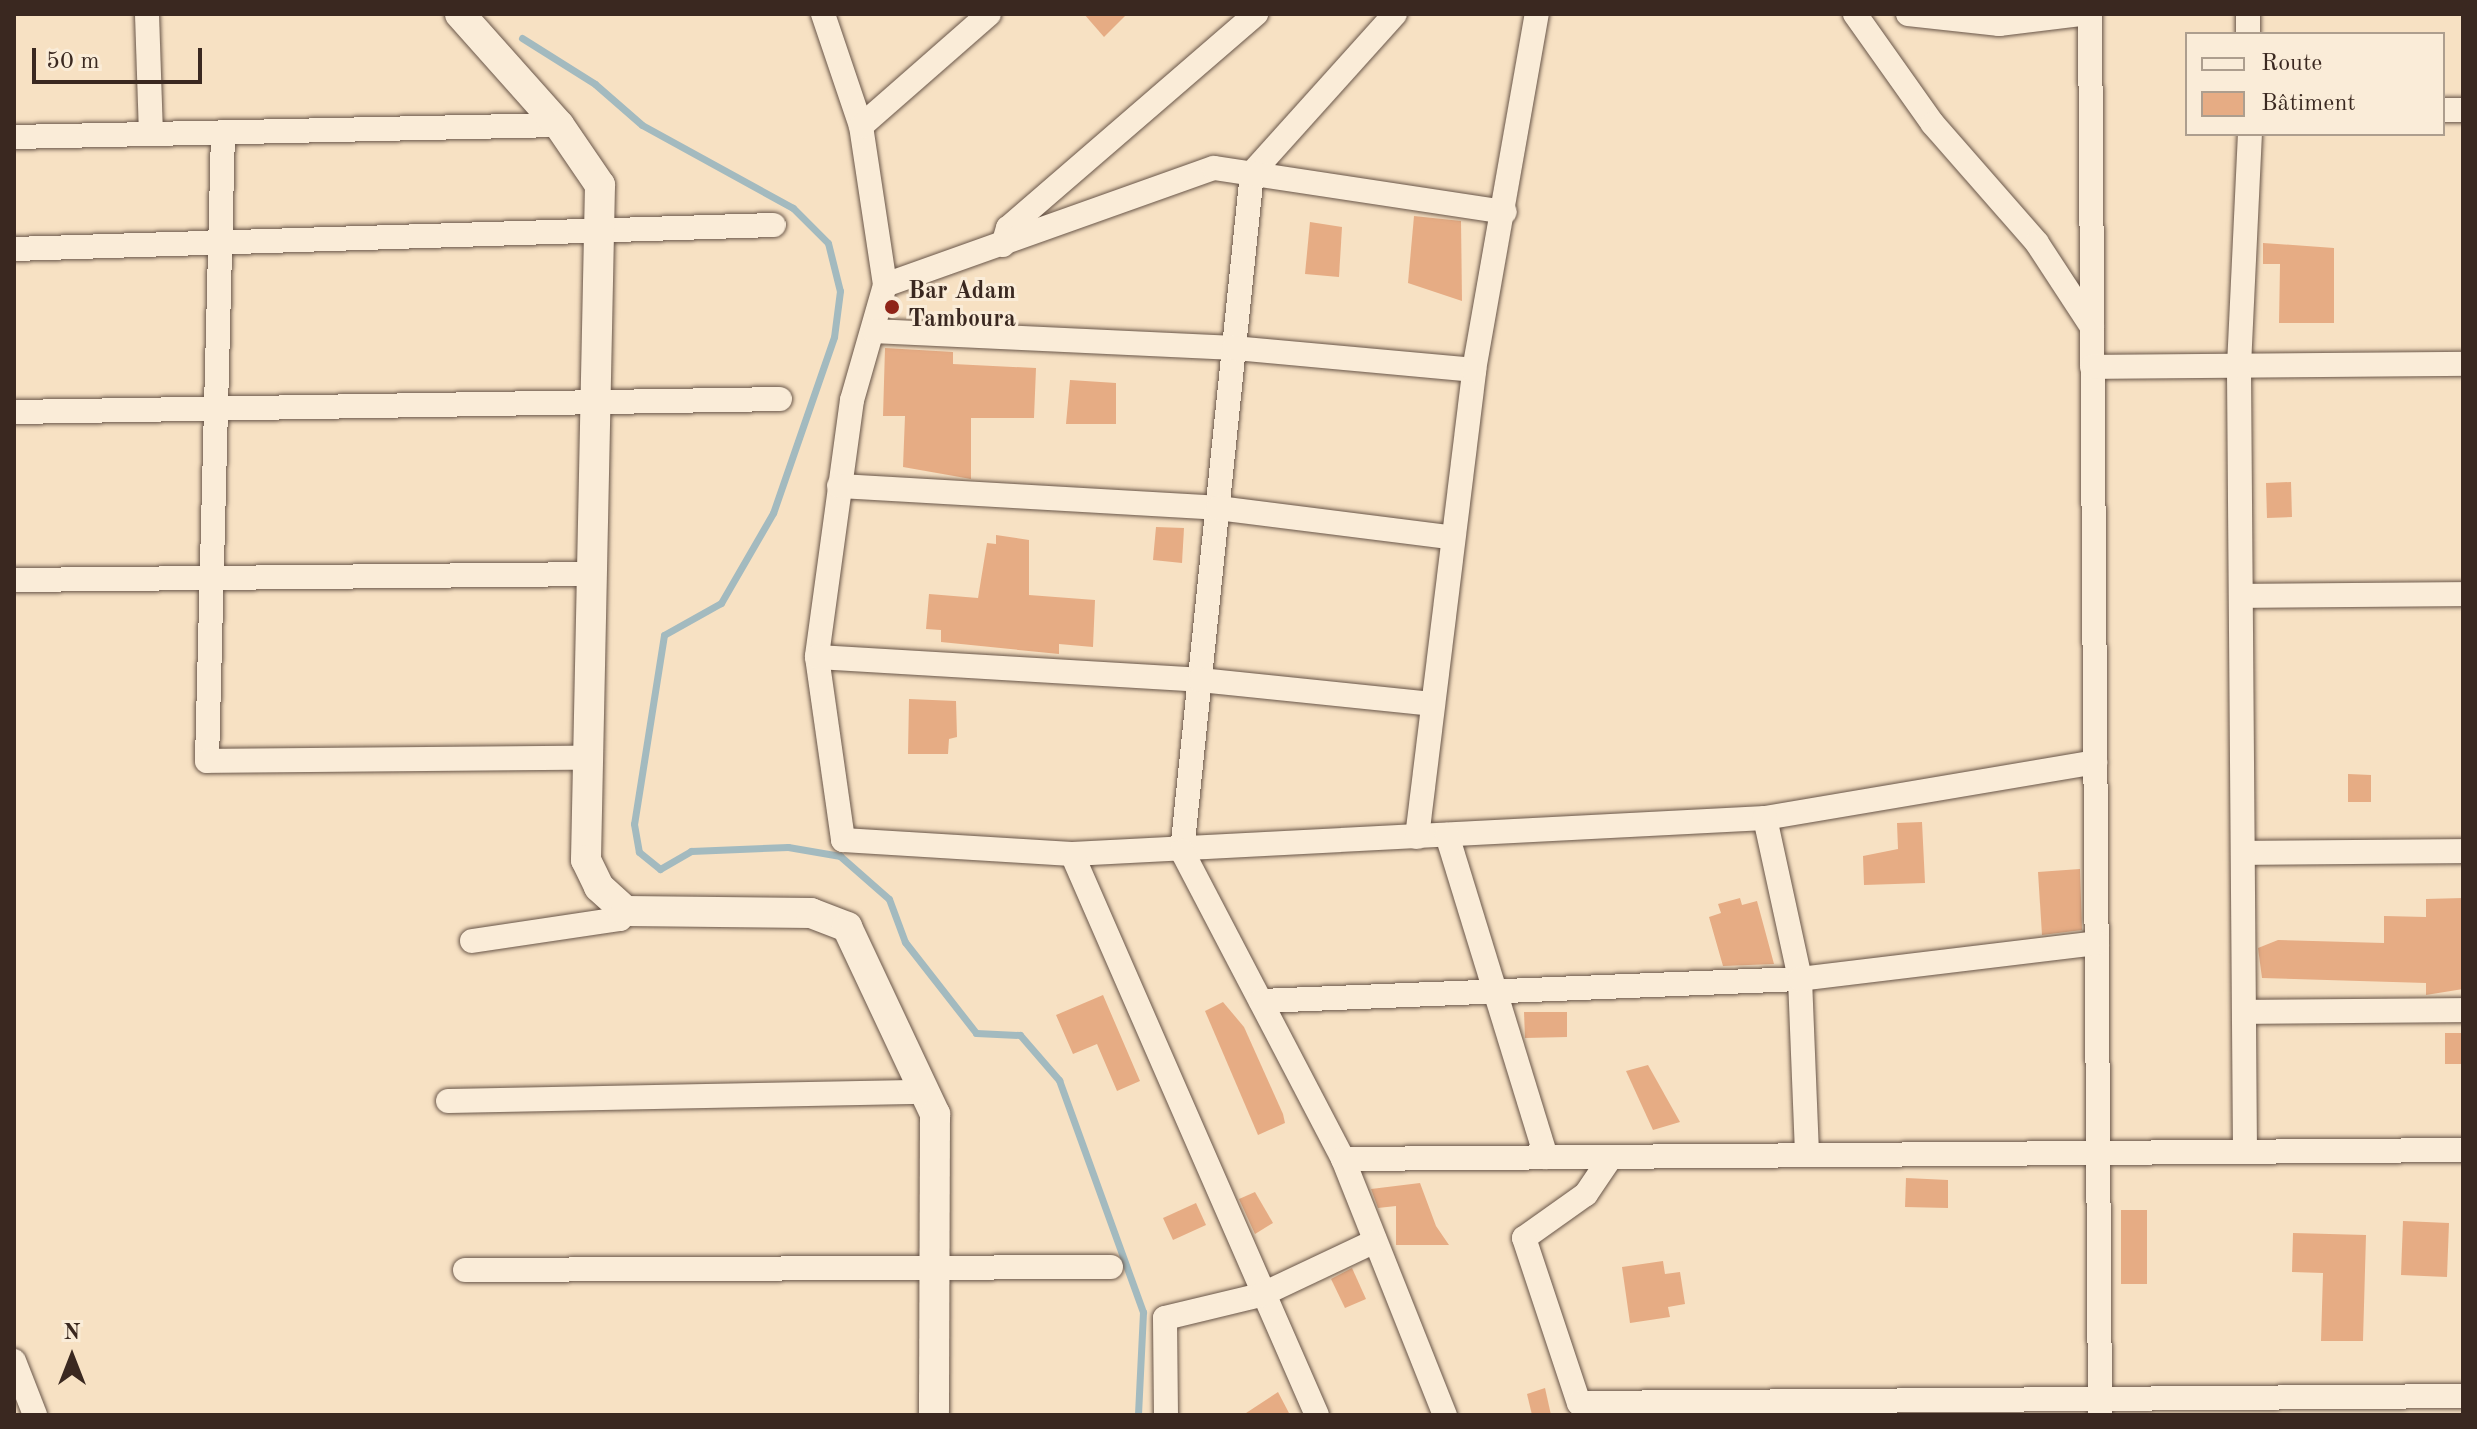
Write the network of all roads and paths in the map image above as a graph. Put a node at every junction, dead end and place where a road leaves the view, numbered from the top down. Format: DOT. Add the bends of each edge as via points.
graph roads {
  1 [pos="147,14"];
  2 [pos="460,14"];
  3 [pos="823,14"];
  4 [pos="989,14"];
  5 [pos="1256,14"];
  6 [pos="1395,14"];
  7 [pos="1537,14"];
  8 [pos="1855,14"];
  9 [pos="1908,14"];
  10 [pos="2082,14"];
  11 [pos="2090,14"];
  12 [pos="1999,19"];
  13 [pos="559,125"];
  14 [pos="861,126"];
  15 [pos="223,133"];
  16 [pos="151,134"];
  17 [pos="2250,136"];
  18 [pos="14,137"];
  19 [pos="1252,173"];
  20 [pos="1505,212"];
  21 [pos="774,225"];
  22 [pos="599,231"];
  23 [pos="221,242"];
  24 [pos="1003,245"];
  25 [pos="14,249"];
  26 [pos="885,285"];
  27 [pos="2092,327"];
  28 [pos="874,331"];
  29 [pos="1234,348"];
  30 [pos="2463,364"];
  31 [pos="2239,366"];
  32 [pos="2092,367"];
  33 [pos="1474,370"];
  34 [pos="780,399"];
  35 [pos="595,402"];
  36 [pos="216,409"];
  37 [pos="14,412"];
  38 [pos="839,486"];
  39 [pos="1218,508"];
  40 [pos="1449,537"];
  41 [pos="592,574"];
  42 [pos="212,578"];
  43 [pos="14,580"];
  44 [pos="2463,594"];
  45 [pos="2241,596"];
  46 [pos="817,657"];
  47 [pos="1200,680"];
  48 [pos="1432,704"];
  49 [pos="588,758"];
  50 [pos="2095,762"];
  51 [pos="1765,818"];
  52 [pos="1447,835"];
  53 [pos="1417,837"];
  54 [pos="1182,851"];
  55 [pos="2463,851"];
  56 [pos="2243,853"];
  57 [pos="1072,854"];
  58 [pos="626,911"];
  59 [pos="472,941"];
  60 [pos="2097,943"];
  61 [pos="1800,979"];
  62 [pos="1495,991"];
  63 [pos="1261,1001"];
  64 [pos="2463,1010"];
  65 [pos="2244,1012"];
  66 [pos="925,1092"];
  67 [pos="448,1101"];
  68 [pos="2463,1150"];
  69 [pos="2245,1152"];
  70 [pos="2098,1153"];
  71 [pos="1807,1155"];
  72 [pos="1546,1157"];
  73 [pos="1611,1157"];
  74 [pos="1343,1159"];
  75 [pos="1371,1243"];
  76 [pos="934,1267"];
  77 [pos="1111,1267"];
  78 [pos="465,1270"];
  79 [pos="1261,1295"];
  80 [pos="14,1361"];
  81 [pos="2463,1396"];
  82 [pos="2100,1407"];
  83 [pos="35,1415"];
  84 [pos="934,1415"];
  85 [pos="1166,1415"];
  86 [pos="1317,1415"];
  87 [pos="1445,1415"];
  1 -- 16 [label="street"];
  2 -- 13 [label="street"];
  3 -- 14 [label="street"];
  4 -- 14 [label="street"];
  5 -- 24 [label="street" via="1008,228"];
  6 -- 19 [label="street"];
  7 -- 20 [label="street"];
  8 -- 27 [label="street" via="1933,124 2037,243"];
  9 -- 12 [label="street"];
  10 -- 12 [label="street"];
  11 -- 27 [label="street"];
  13 -- 15 [label="street"];
  13 -- 22 [label="street" via="600,185"];
  14 -- 26 [label="street"];
  15 -- 16 [label="street"];
  15 -- 23 [label="street"];
  16 -- 18 [label="street"];
  17 -- 31 [label="street"];
  19 -- 20 [label="street"];
  19 -- 24 [label="street" via="1214,168"];
  19 -- 29 [label="street"];
  20 -- 33 [label="street"];
  21 -- 22 [label="street"];
  22 -- 23 [label="street"];
  22 -- 35 [label="street"];
  23 -- 25 [label="street"];
  23 -- 36 [label="street"];
  24 -- 26 [label="street"];
  26 -- 28 [label="street"];
  27 -- 32 [label="street"];
  28 -- 29 [label="street"];
  28 -- 38 [label="street" via="852,400"];
  29 -- 33 [label="street"];
  29 -- 39 [label="street"];
  30 -- 31 [label="street"];
  31 -- 32 [label="street"];
  31 -- 45 [label="street"];
  32 -- 50 [label="street"];
  33 -- 40 [label="street"];
  34 -- 35 [label="street"];
  35 -- 36 [label="street"];
  35 -- 41 [label="street"];
  36 -- 37 [label="street"];
  36 -- 42 [label="street"];
  38 -- 39 [label="street"];
  38 -- 46 [label="street"];
  39 -- 40 [label="street"];
  39 -- 47 [label="street"];
  40 -- 48 [label="street"];
  41 -- 42 [label="street"];
  41 -- 49 [label="street"];
  42 -- 43 [label="street"];
  42 -- 49 [label="street" via="207,761"];
  44 -- 45 [label="street"];
  45 -- 56 [label="street"];
  46 -- 47 [label="street"];
  46 -- 57 [label="street" via="843,840"];
  47 -- 48 [label="street"];
  47 -- 54 [label="street"];
  48 -- 53 [label="street"];
  49 -- 58 [label="street" via="586,860 599,887"];
  50 -- 51 [label="street"];
  50 -- 60 [label="street"];
  51 -- 52 [label="street"];
  51 -- 61 [label="street"];
  52 -- 53 [label="street"];
  52 -- 62 [label="street"];
  53 -- 54 [label="street"];
  54 -- 57 [label="street"];
  54 -- 63 [label="street"];
  55 -- 56 [label="street"];
  56 -- 65 [label="street"];
  57 -- 79 [label="street"];
  58 -- 59 [label="street" via="620,919"];
  58 -- 66 [label="street" via="811,913 847,927"];
  60 -- 61 [label="street"];
  60 -- 70 [label="street"];
  61 -- 62 [label="street"];
  61 -- 71 [label="street"];
  62 -- 63 [label="street"];
  62 -- 72 [label="street"];
  63 -- 74 [label="street"];
  64 -- 65 [label="street"];
  65 -- 69 [label="street"];
  66 -- 67 [label="street"];
  66 -- 76 [label="street" via="935,1114"];
  68 -- 69 [label="street"];
  69 -- 70 [label="street"];
  70 -- 71 [label="street"];
  70 -- 82 [label="street"];
  71 -- 73 [label="street"];
  72 -- 73 [label="street"];
  72 -- 74 [label="street"];
  73 -- 82 [label="street" via="1586,1194 1524,1238 1579,1403"];
  74 -- 75 [label="street"];
  75 -- 79 [label="street"];
  75 -- 87 [label="street"];
  76 -- 77 [label="street"];
  76 -- 78 [label="street"];
  76 -- 84 [label="street"];
  79 -- 85 [label="street" via="1165,1318"];
  79 -- 86 [label="street"];
  80 -- 83 [label="street"];
  81 -- 82 [label="street"];
}
